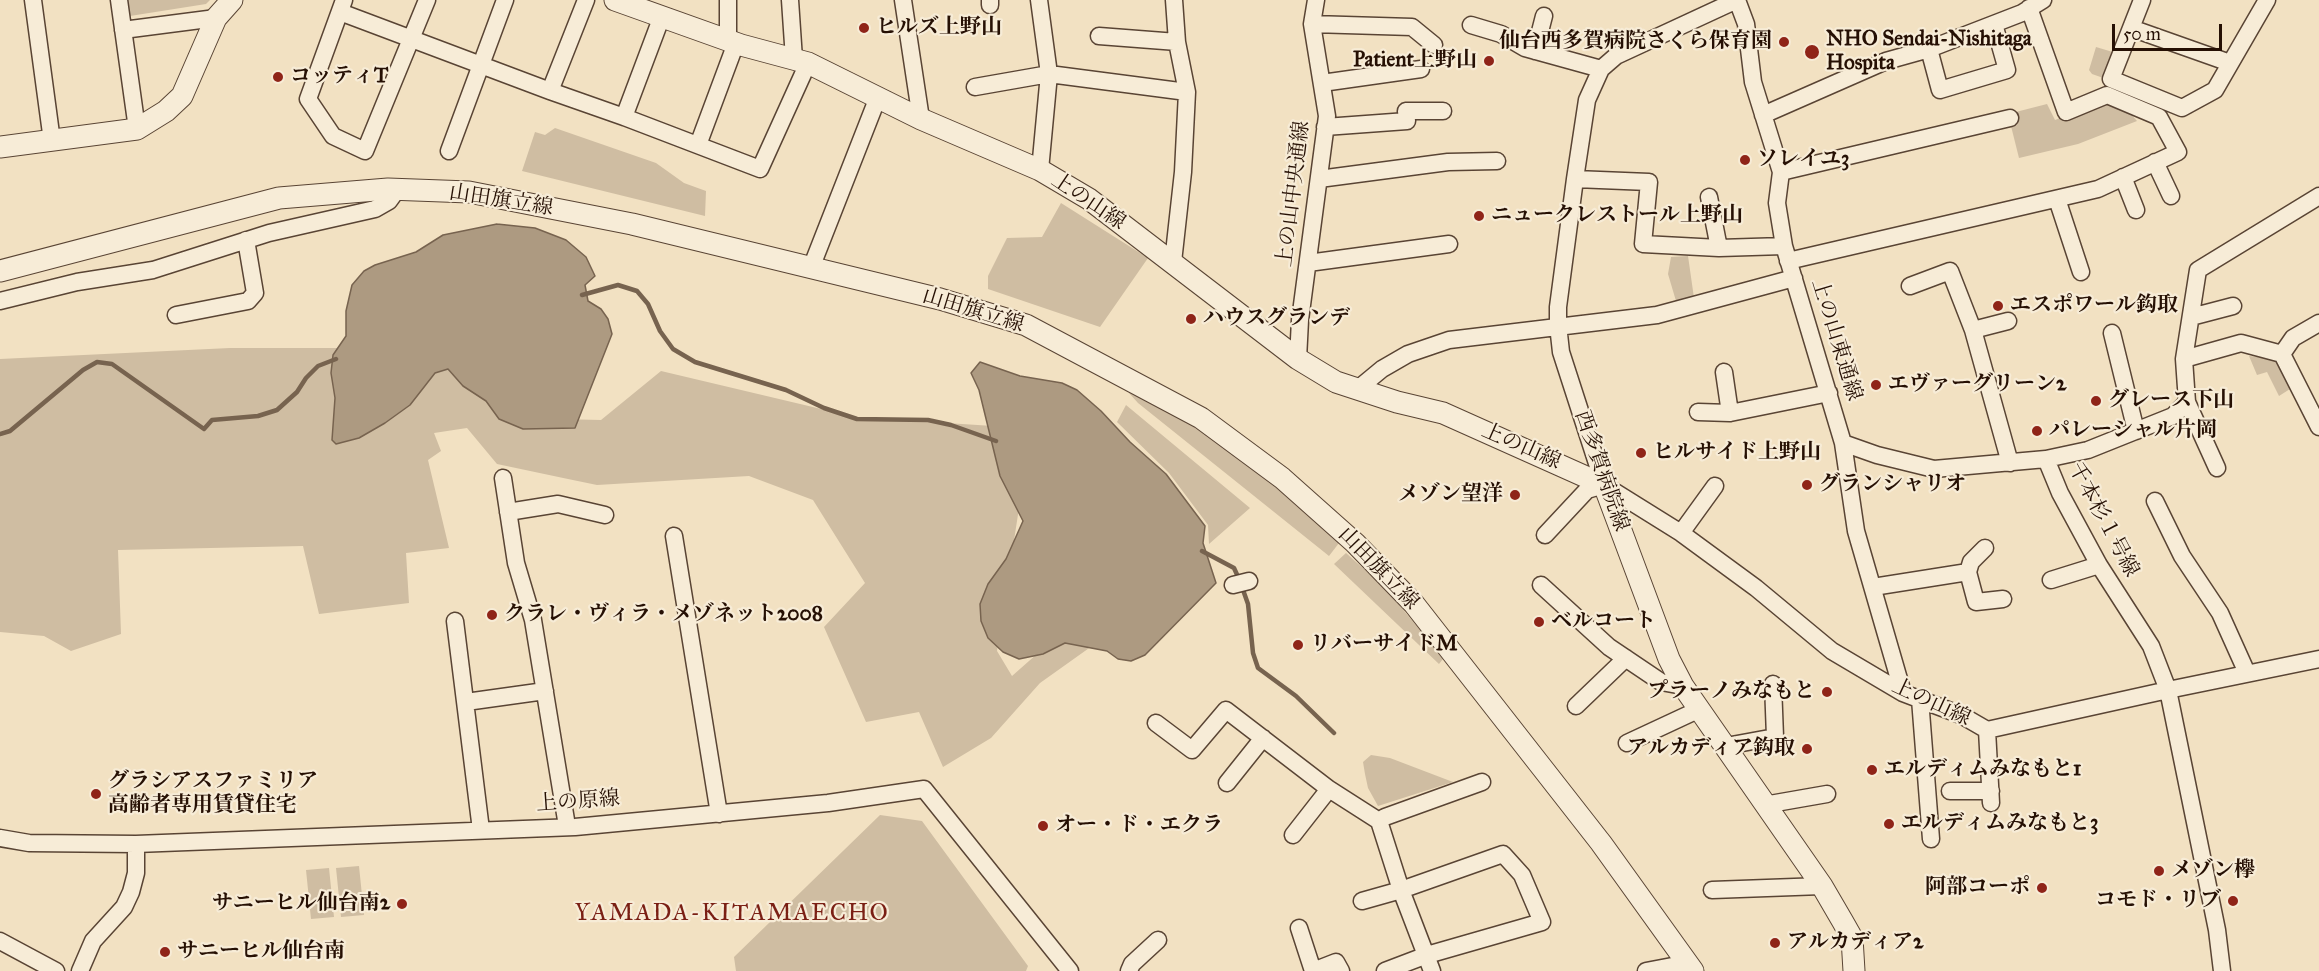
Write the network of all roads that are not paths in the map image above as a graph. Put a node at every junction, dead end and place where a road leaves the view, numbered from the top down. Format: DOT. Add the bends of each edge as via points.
graph roads {
  1 [pos="33,0"];
  2 [pos="119,0"];
  3 [pos="232,0"];
  4 [pos="427,0"];
  5 [pos="505,0"];
  6 [pos="586,0"];
  7 [pos="615,0"];
  8 [pos="728,0"];
  9 [pos="790,0"];
  10 [pos="903,0"];
  11 [pos="1039,0"];
  12 [pos="1174,0"];
  13 [pos="1316,0"];
  14 [pos="1737,0"];
  15 [pos="2142,0"];
  16 [pos="2267,0"];
  17 [pos="2036,4"];
  18 [pos="342,6"];
  19 [pos="662,16"];
  20 [pos="1544,16"];
  21 [pos="216,18"];
  22 [pos="1312,24"];
  23 [pos="1994,24"];
  24 [pos="1471,25"];
  25 [pos="2131,28"];
  26 [pos="123,30"];
  27 [pos="1098,36"];
  28 [pos="412,38"];
  29 [pos="732,41"];
  30 [pos="1177,42"];
  31 [pos="1434,45"];
  32 [pos="1929,49"];
  33 [pos="1535,51"];
  34 [pos="801,61"];
  35 [pos="2230,63"];
  36 [pos="482,64"];
  37 [pos="1421,69"];
  38 [pos="1601,69"];
  39 [pos="1048,74"];
  40 [pos="1322,83"];
  41 [pos="975,87"];
  42 [pos="550,91"];
  43 [pos="1188,92"];
  44 [pos="878,97"];
  45 [pos="1443,111"];
  46 [pos="1763,115"];
  47 [pos="624,117"];
  48 [pos="2010,118"];
  49 [pos="921,119"];
  50 [pos="1325,128"];
  51 [pos="137,129"];
  52 [pos="52,141"];
  53 [pos="698,145"];
  54 [pos="0,147"];
  55 [pos="449,152"];
  56 [pos="1497,161"];
  57 [pos="2155,162"];
  58 [pos="1040,170"];
  59 [pos="1781,172"];
  60 [pos="2122,177"];
  61 [pos="1319,179"];
  62 [pos="1575,179"];
  63 [pos="397,190"];
  64 [pos="2171,196"];
  65 [pos="2319,196"];
  66 [pos="1709,197"];
  67 [pos="2057,199"];
  68 [pos="2136,210"];
  69 [pos="246,240"];
  70 [pos="1449,244"];
  71 [pos="1719,248"];
  72 [pos="1786,254"];
  73 [pos="1173,262"];
  74 [pos="1308,263"];
  75 [pos="811,268"];
  76 [pos="0,271"];
  77 [pos="2081,272"];
  78 [pos="1794,278"];
  79 [pos="1910,286"];
  80 [pos="0,301"];
  81 [pos="2233,306"];
  82 [pos="176,315"];
  83 [pos="2191,317"];
  84 [pos="2008,321"];
  85 [pos="2319,323"];
  86 [pos="1558,325"];
  87 [pos="1973,330"];
  88 [pos="2112,333"];
  89 [pos="2282,354"];
  90 [pos="1298,359"];
  91 [pos="2184,359"];
  92 [pos="1724,372"];
  93 [pos="1359,388"];
  94 [pos="1829,393"];
  95 [pos="2187,402"];
  96 [pos="1698,412"];
  97 [pos="1730,412"];
  98 [pos="2319,427"];
  99 [pos="2136,431"];
  100 [pos="1843,443"];
  101 [pos="2046,459"];
  102 [pos="2010,463"];
  103 [pos="2217,468"];
  104 [pos="503,478"];
  105 [pos="1604,485"];
  106 [pos="1714,486"];
  107 [pos="2155,501"];
  108 [pos="508,512"];
  109 [pos="605,515"];
  110 [pos="1681,533"];
  111 [pos="1545,535"];
  112 [pos="674,536"];
  113 [pos="1986,548"];
  114 [pos="2099,565"];
  115 [pos="1968,572"];
  116 [pos="2051,580"];
  117 [pos="1541,585"];
  118 [pos="1873,587"];
  119 [pos="2002,598"];
  120 [pos="455,621"];
  121 [pos="1626,658"];
  122 [pos="2319,659"];
  123 [pos="2247,673"];
  124 [pos="1773,684"];
  125 [pos="1683,686"];
  126 [pos="2168,690"];
  127 [pos="545,692"];
  128 [pos="1903,693"];
  129 [pos="1920,699"];
  130 [pos="466,702"];
  131 [pos="1576,706"];
  132 [pos="1700,709"];
  133 [pos="1156,723"];
  134 [pos="1987,730"];
  135 [pos="1263,738"];
  136 [pos="1627,743"];
  137 [pos="1726,746"];
  138 [pos="1482,782"];
  139 [pos="1227,783"];
  140 [pos="1329,789"];
  141 [pos="1950,791"];
  142 [pos="1827,794"];
  143 [pos="1764,804"];
  144 [pos="719,814"];
  145 [pos="1379,822"];
  146 [pos="567,826"];
  147 [pos="481,830"];
  148 [pos="1293,835"];
  149 [pos="0,838"];
  150 [pos="1931,839"];
  151 [pos="136,844"];
  152 [pos="1822,886"];
  153 [pos="1401,890"];
  154 [pos="1712,890"];
  155 [pos="1362,901"];
  156 [pos="1299,928"];
  157 [pos="1158,940"];
  158 [pos="0,941"];
  159 [pos="1430,963"];
  160 [pos="1691,967"];
  161 [pos="56,971"];
  162 [pos="80,971"];
  163 [pos="1070,971"];
  164 [pos="1129,971"];
  165 [pos="1341,971"];
  166 [pos="1385,971"];
  167 [pos="1646,971"];
  168 [pos="1854,971"];
  169 [pos="2222,971"];
  1 -- 52 [label="street"];
  2 -- 26 [label="street"];
  3 -- 21 [label="street"];
  4 -- 28 [label="street"];
  5 -- 36 [label="street"];
  6 -- 42 [label="street"];
  7 -- 19 [label="street, 上の山線"];
  8 -- 29 [label="street"];
  9 -- 34 [label="street"];
  10 -- 49 [label="street"];
  11 -- 39 [label="street"];
  12 -- 30 [label="street"];
  13 -- 22 [label="street, 上の山中央通線"];
  14 -- 38 [label="street" via="1616,56"];
  14 -- 46 [label="street, 上の山東通線" via="1746,24 1753,82"];
  15 -- 25 [label="street"];
  16 -- 35 [label="street"];
  17 -- 23 [label="street"];
  17 -- 57 [label="street" via="2066,112 2107,95 2159,117 2178,152"];
  18 -- 28 [label="street"];
  18 -- 28 [label="street" via="308,99 333,136 365,152"];
  19 -- 29 [label="street, 上の山線"];
  19 -- 47 [label="street"];
  20 -- 33 [label="street"];
  21 -- 26 [label="street"];
  21 -- 51 [label="street" via="182,96"];
  22 -- 31 [label="street" via="1412,27"];
  22 -- 40 [label="street, 上の山中央通線"];
  23 -- 32 [label="street"];
  23 -- 32 [label="street" via="2007,70 1940,90"];
  24 -- 33 [label="street"];
  25 -- 35 [label="street"];
  25 -- 35 [label="street" via="2111,80 2182,108 2215,90"];
  26 -- 51 [label="street"];
  27 -- 30 [label="street"];
  28 -- 36 [label="street"];
  29 -- 34 [label="street, 上の山線"];
  29 -- 53 [label="street"];
  30 -- 43 [label="street"];
  32 -- 46 [label="street" via="1886,62"];
  33 -- 38 [label="street"];
  34 -- 44 [label="street, 上の山線"];
  34 -- 53 [label="street" via="760,169"];
  36 -- 42 [label="street"];
  36 -- 55 [label="street"];
  37 -- 40 [label="street"];
  38 -- 62 [label="street, 西多賀病院線" via="1587,100"];
  39 -- 41 [label="street"];
  39 -- 43 [label="street"];
  39 -- 58 [label="street"];
  40 -- 50 [label="street, 上の山中央通線"];
  42 -- 47 [label="street"];
  43 -- 73 [label="street"];
  44 -- 49 [label="street, 上の山線"];
  44 -- 75 [label="street"];
  45 -- 50 [label="street" via="1406,111 1407,121"];
  46 -- 59 [label="street, 上の山東通線"];
  47 -- 53 [label="street"];
  48 -- 59 [label="street"];
  49 -- 58 [label="street, 上の山線"];
  50 -- 61 [label="street, 上の山中央通線"];
  51 -- 52 [label="street"];
  52 -- 54 [label="street"];
  56 -- 61 [label="street" via="1448,162"];
  57 -- 60 [label="street"];
  57 -- 64 [label="street"];
  58 -- 73 [label="street, 上の山線" via="1089,199"];
  59 -- 72 [label="street, 上の山東通線" via="1777,203"];
  60 -- 67 [label="street" via="2098,189"];
  60 -- 68 [label="street"];
  61 -- 74 [label="street, 上の山中央通線"];
  62 -- 71 [label="street" via="1649,182 1643,244"];
  62 -- 86 [label="street, 西多賀病院線"];
  63 -- 69 [label="street" via="389,201 375,209"];
  63 -- 75 [label="street, 山田旗立線" via="469,192 632,224"];
  63 -- 76 [label="street, 山田旗立線" via="279,198"];
  65 -- 83 [label="street" via="2198,270"];
  66 -- 71 [label="street"];
  67 -- 72 [label="street"];
  67 -- 77 [label="street"];
  69 -- 80 [label="street" via="153,270 77,282"];
  69 -- 82 [label="street" via="255,293 248,301"];
  70 -- 74 [label="street"];
  71 -- 72 [label="street"];
  72 -- 78 [label="street, 上の山東通線"];
  73 -- 90 [label="street, 上の山線"];
  74 -- 90 [label="street, 上の山中央通線"];
  75 -- 160 [label="street, 山田旗立線" via="940,299 1026,325 1202,418 1282,478 1414,604 1601,843"];
  78 -- 86 [label="street" via="1658,315"];
  78 -- 94 [label="street, 上の山東通線"];
  79 -- 87 [label="street" via="1950,271"];
  81 -- 83 [label="street"];
  83 -- 91 [label="street"];
  84 -- 87 [label="street"];
  85 -- 89 [label="street" via="2293,338"];
  86 -- 93 [label="street" via="1449,340 1408,354"];
  86 -- 105 [label="street, 西多賀病院線" via="1561,352"];
  87 -- 102 [label="street"];
  88 -- 99 [label="street"];
  89 -- 91 [label="street" via="2241,343"];
  89 -- 98 [label="street"];
  90 -- 93 [label="street, 上の山線" via="1336,382"];
  91 -- 95 [label="street"];
  92 -- 97 [label="street"];
  93 -- 105 [label="street, 上の山線" via="1443,413"];
  94 -- 97 [label="street"];
  94 -- 100 [label="street, 上の山東通線"];
  95 -- 99 [label="street" via="2173,416"];
  95 -- 103 [label="street"];
  96 -- 97 [label="street"];
  99 -- 101 [label="street" via="2088,450"];
  100 -- 102 [label="street, 千本杉１号線" via="1934,469"];
  100 -- 118 [label="street, 上の山東通線" via="1856,531"];
  101 -- 102 [label="street, 千本杉１号線"];
  101 -- 114 [label="street, 千本杉１号線"];
  104 -- 108 [label="street"];
  105 -- 110 [label="street, 上の山線"];
  105 -- 111 [label="street" via="1587,490"];
  105 -- 125 [label="street, 西多賀病院線" via="1669,659"];
  106 -- 110 [label="street"];
  107 -- 123 [label="street" via="2182,556 2220,613"];
  108 -- 109 [label="street" via="558,504"];
  108 -- 127 [label="street"];
  110 -- 128 [label="street, 上の山線" via="1832,651"];
  112 -- 144 [label="street"];
  113 -- 115 [label="street" via="1971,562"];
  114 -- 116 [label="street"];
  114 -- 126 [label="street, 千本杉１号線" via="2151,646"];
  115 -- 118 [label="street"];
  115 -- 119 [label="street" via="1976,602"];
  117 -- 121 [label="street"];
  118 -- 128 [label="street, 上の山東通線"];
  120 -- 130 [label="street"];
  121 -- 125 [label="street" via="1661,682"];
  121 -- 131 [label="street"];
  122 -- 123 [label="street, 上の山線"];
  123 -- 126 [label="street, 上の山線"];
  124 -- 137 [label="street" via="1775,737"];
  125 -- 132 [label="street, 西多賀病院線"];
  126 -- 134 [label="street, 上の山線"];
  126 -- 169 [label="street"];
  127 -- 130 [label="street"];
  127 -- 146 [label="street"];
  128 -- 129 [label="street, 上の山線"];
  129 -- 134 [label="street, 上の山線"];
  129 -- 150 [label="street"];
  130 -- 147 [label="street"];
  132 -- 136 [label="street"];
  132 -- 137 [label="street, 西多賀病院線"];
  133 -- 135 [label="street" via="1192,750 1226,710"];
  134 -- 141 [label="street" via="1991,797"];
  135 -- 139 [label="street"];
  135 -- 140 [label="street"];
  137 -- 143 [label="street, 西多賀病院線"];
  138 -- 145 [label="street"];
  140 -- 145 [label="street"];
  140 -- 148 [label="street"];
  142 -- 143 [label="street"];
  143 -- 152 [label="street, 西多賀病院線"];
  144 -- 146 [label="street, 上の原線"];
  144 -- 163 [label="street, 上の原線" via="924,789"];
  145 -- 153 [label="street"];
  146 -- 147 [label="street, 上の原線"];
  147 -- 151 [label="street, 上の原線"];
  149 -- 151 [label="street, 上の原線" via="29,843"];
  151 -- 162 [label="street" via="136,873 131,892 124,907 93,941"];
  152 -- 154 [label="street"];
  152 -- 168 [label="street, 西多賀病院線" via="1852,938"];
  153 -- 155 [label="street"];
  153 -- 159 [label="street"];
  153 -- 159 [label="street" via="1503,854 1522,875 1542,922"];
  156 -- 165 [label="street" via="1313,971 1336,962"];
  157 -- 164 [label="street"];
  158 -- 161 [label="street"];
  159 -- 166 [label="street"];
  160 -- 167 [label="street"];
}
